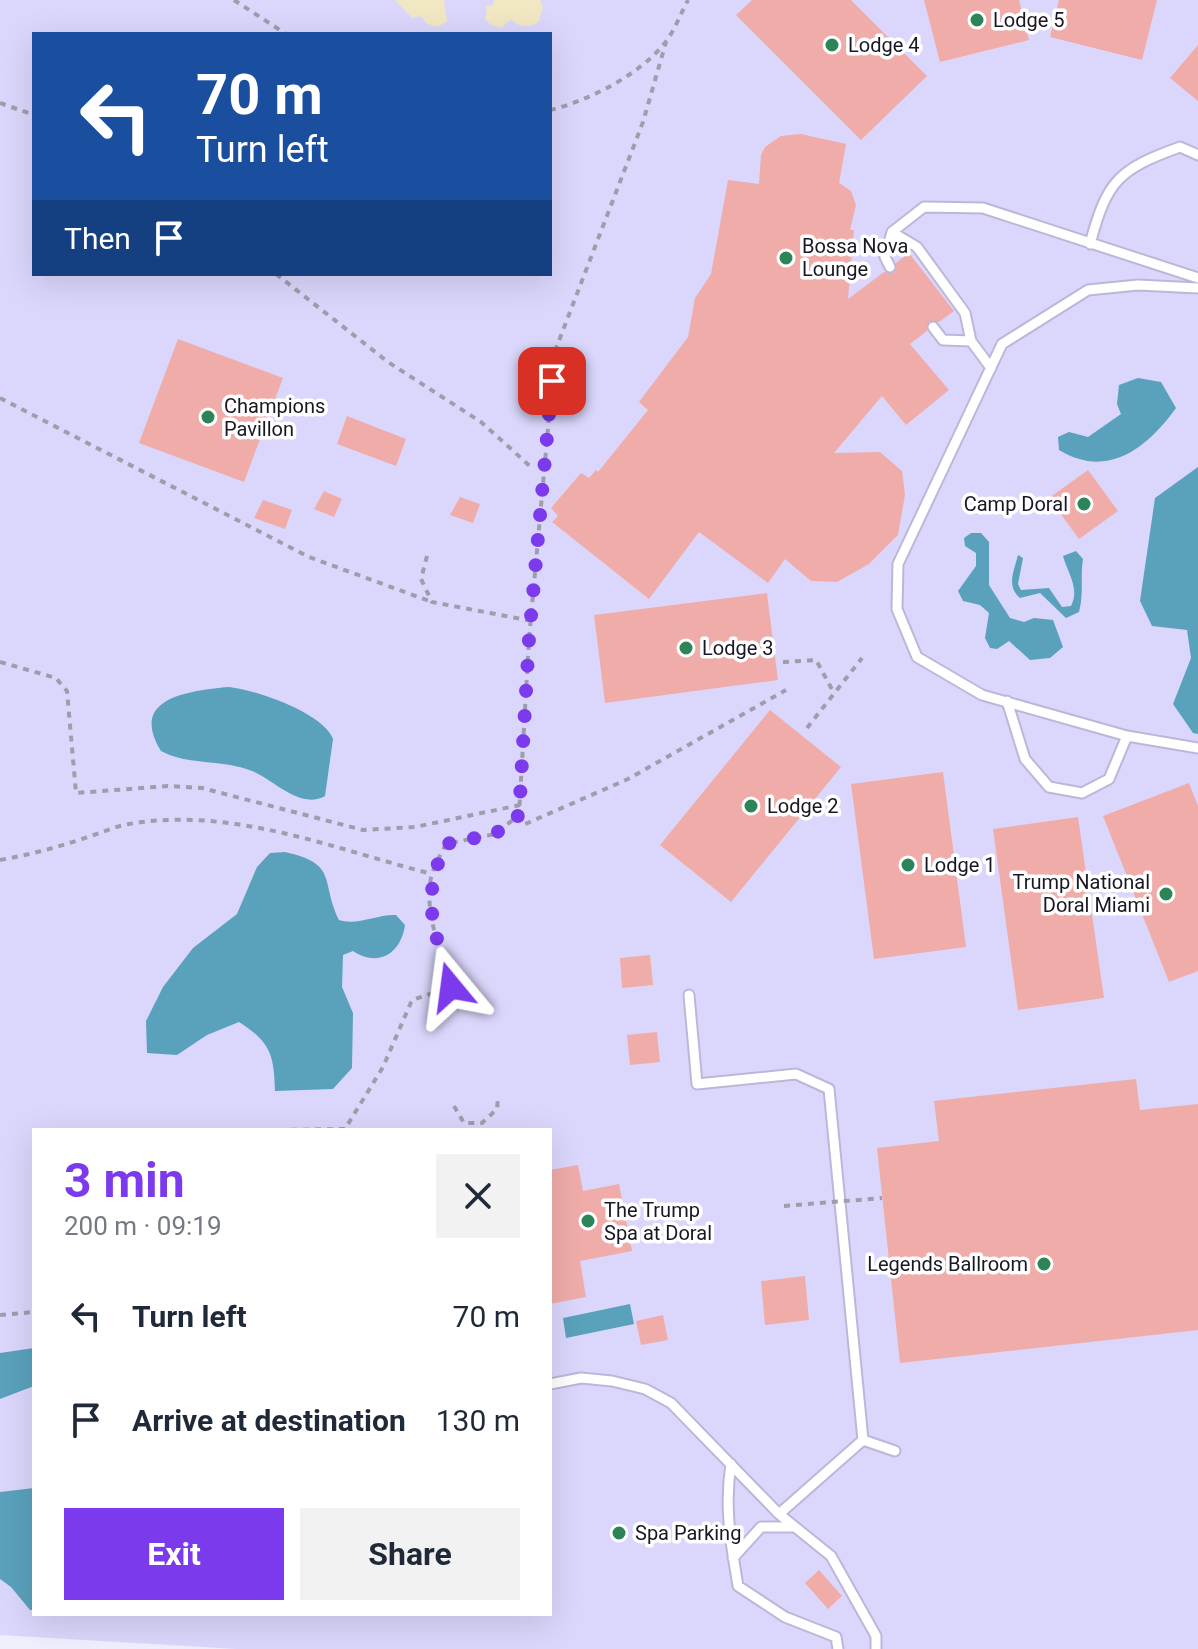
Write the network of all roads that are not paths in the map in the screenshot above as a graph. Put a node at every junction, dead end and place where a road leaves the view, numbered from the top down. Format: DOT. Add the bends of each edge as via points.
graph roads {
  1 [pos="1198,155"];
  2 [pos="892,232"];
  3 [pos="1090,244"];
  4 [pos="890,267"];
  5 [pos="1198,278"];
  6 [pos="1198,288"];
  7 [pos="933,327"];
  8 [pos="971,341"];
  9 [pos="991,368"];
  10 [pos="1007,701"];
  11 [pos="1127,736"];
  12 [pos="1198,748"];
  13 [pos="689,995"];
  14 [pos="552,1384"];
  15 [pos="863,1440"];
  16 [pos="895,1451"];
  17 [pos="731,1464"];
  18 [pos="779,1514"];
  19 [pos="795,1527"];
  20 [pos="733,1558"];
  21 [pos="838,1649"];
  22 [pos="876,1649"];
  1 -- 3 [label="lane" via="1180,147 1134,164 1102,201"];
  2 -- 3 [label="lane" via="924,207 983,208"];
  2 -- 4 [label="lane" via="885,257"];
  2 -- 8 [label="lane" via="917,247 965,313"];
  3 -- 5 [label="lane"];
  6 -- 9 [label="lane" via="1138,285 1088,290 1002,344"];
  7 -- 8 [label="lane" via="943,340"];
  8 -- 9 [label="lane"];
  9 -- 10 [label="lane" via="898,564 897,609 917,657 982,695"];
  10 -- 11 [label="lane"];
  10 -- 11 [label="lane" via="1025,759 1049,787 1082,793 1109,779"];
  11 -- 12 [label="lane"];
  13 -- 15 [label="lane" via="697,1084 796,1074 829,1089"];
  14 -- 17 [label="lane" via="581,1378 645,1389 671,1403"];
  15 -- 16 [label="lane"];
  15 -- 18 [label="lane"];
  17 -- 18 [label="lane"];
  17 -- 20 [label="lane" via="728,1539"];
  18 -- 19 [label="lane"];
  19 -- 20 [label="lane" via="761,1527"];
  19 -- 22 [label="lane" via="831,1556 876,1636"];
  20 -- 21 [label="lane" via="738,1586 785,1617 836,1637"];
}
